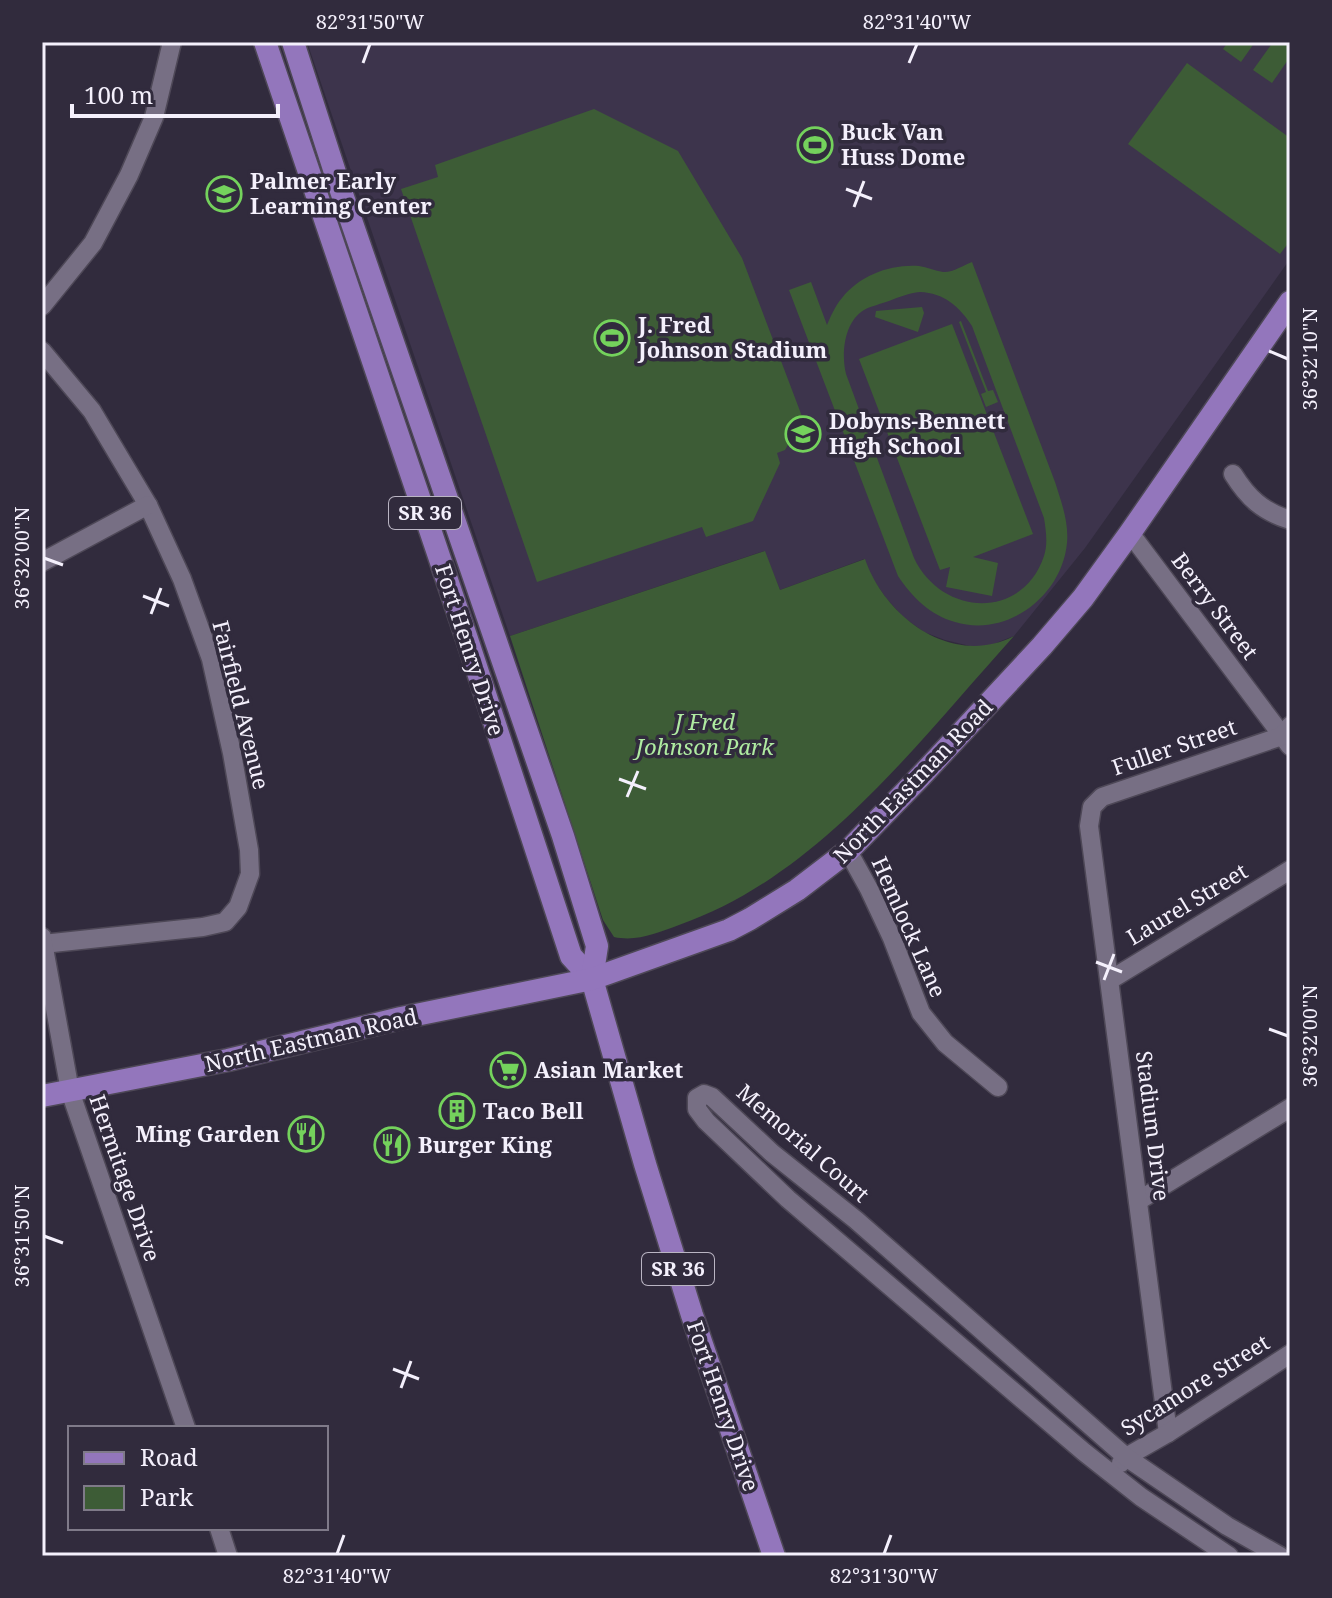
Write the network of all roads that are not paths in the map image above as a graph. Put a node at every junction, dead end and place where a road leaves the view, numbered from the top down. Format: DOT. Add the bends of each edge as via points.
graph roads {
  1 [pos="172,42"];
  2 [pos="265,42"];
  3 [pos="293,42"];
  4 [pos="1290,302"];
  5 [pos="42,306"];
  6 [pos="42,351"];
  7 [pos="1233,474"];
  8 [pos="148,505"];
  9 [pos="1290,520"];
  10 [pos="1130,533"];
  11 [pos="42,562"];
  12 [pos="1287,736"];
  13 [pos="1089,826"];
  14 [pos="848,851"];
  15 [pos="1290,870"];
  16 [pos="43,940"];
  17 [pos="592,979"];
  18 [pos="1110,980"];
  19 [pos="998,1087"];
  20 [pos="70,1091"];
  21 [pos="42,1096"];
  22 [pos="1290,1108"];
  23 [pos="1138,1201"];
  24 [pos="856,1220"];
  25 [pos="838,1242"];
  26 [pos="1290,1354"];
  27 [pos="185,1426"];
  28 [pos="1168,1433"];
  29 [pos="1126,1457"];
  30 [pos="1111,1473"];
  31 [pos="220,1530"];
  32 [pos="228,1556"];
  33 [pos="774,1556"];
  34 [pos="1229,1556"];
  35 [pos="1280,1556"];
  1 -- 5 [label="street" via="154,117 129,175 93,243"];
  2 -- 17 [label="main road, Fort Henry Drive / SR 36" via="571,956"];
  3 -- 17 [label="main road, Fort Henry Drive / SR 36" via="563,836 597,946"];
  4 -- 10 [label="main road, North Eastman Road"];
  6 -- 8 [label="street, Fairfield Avenue" via="92,411"];
  7 -- 9 [label="street" via="1251,500"];
  8 -- 11 [label="street"];
  8 -- 16 [label="street, Fairfield Avenue" via="211,659 250,874 238,907 225,922"];
  10 -- 12 [label="street, Berry Street"];
  10 -- 14 [label="main road, North Eastman Road" via="1042,646"];
  12 -- 13 [label="street, Fuller Street" via="1102,797 1092,807"];
  13 -- 18 [label="street, Stadium Drive"];
  14 -- 17 [label="main road, North Eastman Road" via="806,884 729,930"];
  14 -- 19 [label="street, Hemlock Lane" via="892,938 921,1013 945,1043"];
  15 -- 18 [label="street, Laurel Street"];
  16 -- 20 [label="street, Hermitage Drive"];
  17 -- 20 [label="main road, North Eastman Road"];
  17 -- 33 [label="main road, Fort Henry Drive / SR 36" via="687,1301"];
  18 -- 23 [label="street, Stadium Drive"];
  20 -- 21 [label="main road, North Eastman Road"];
  20 -- 27 [label="street, Hermitage Drive"];
  22 -- 23 [label="street"];
  23 -- 28 [label="street, Stadium Drive"];
  24 -- 25 [label="street"];
  24 -- 25 [label="street, Memorial Court" via="712,1097 697,1098 697,1109 706,1121"];
  24 -- 29 [label="street, Memorial Court"];
  25 -- 30 [label="street, Memorial Court"];
  26 -- 28 [label="street, Sycamore Street"];
  28 -- 29 [label="street, Sycamore Street"];
  29 -- 30 [label="street, Sycamore Street"];
  29 -- 35 [label="street, Memorial Court"];
  30 -- 34 [label="street, Memorial Court"];
  31 -- 32 [label="street"];
}
